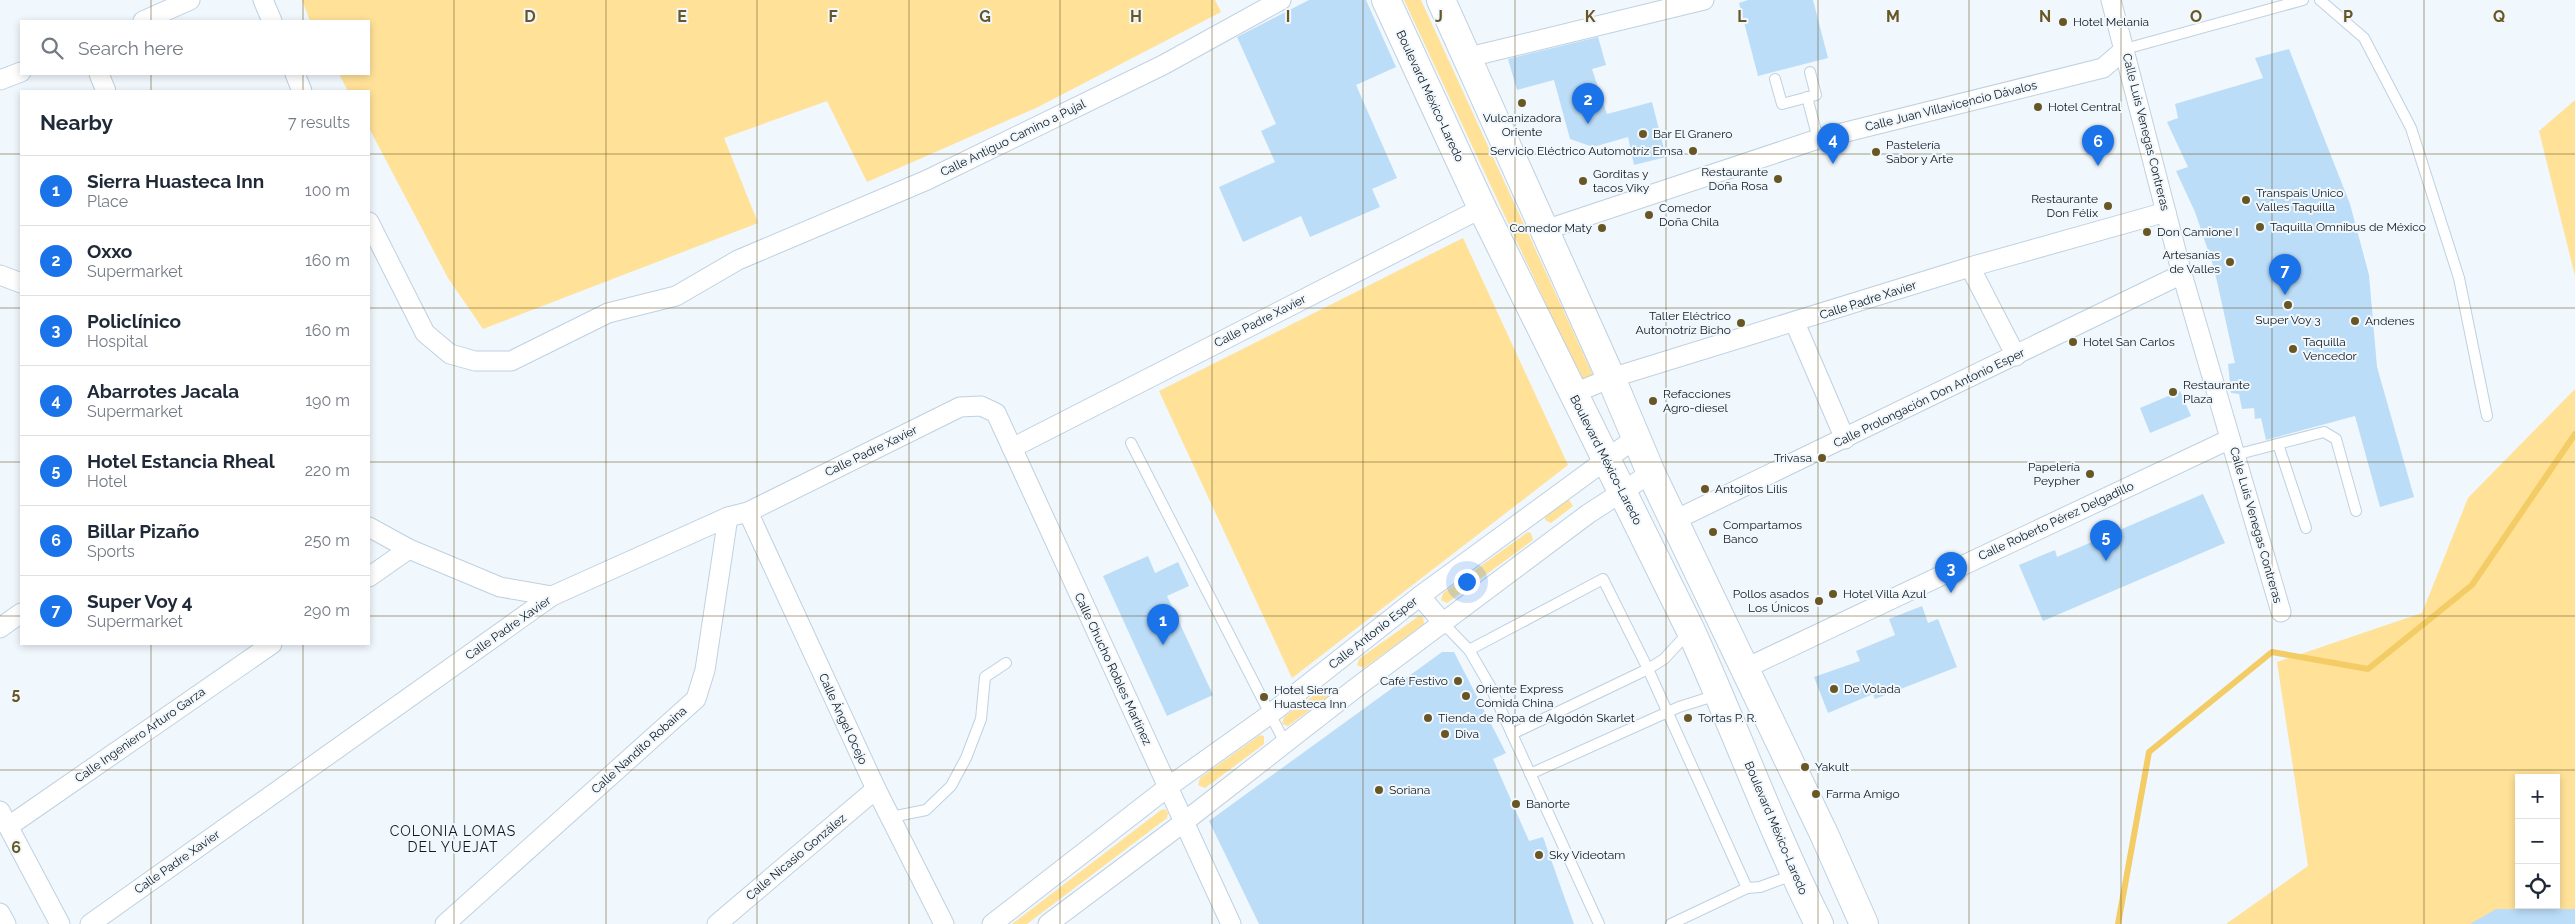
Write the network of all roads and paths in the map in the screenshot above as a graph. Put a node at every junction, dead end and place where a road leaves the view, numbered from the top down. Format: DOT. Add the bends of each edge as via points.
graph roads {
  1 [pos="190,0"];
  2 [pos="263,0"];
  3 [pos="1282,0"];
  4 [pos="1386,0"];
  5 [pos="1441,0"];
  6 [pos="1704,0"];
  7 [pos="2111,0"];
  8 [pos="2303,0"];
  9 [pos="2320,0"];
  10 [pos="145,20"];
  11 [pos="272,20"];
  12 [pos="2125,49"];
  13 [pos="1465,58"];
  14 [pos="20,72"];
  15 [pos="1810,72"];
  16 [pos="99,75"];
  17 [pos="295,75"];
  18 [pos="1776,79"];
  19 [pos="0,80"];
  20 [pos="106,90"];
  21 [pos="302,90"];
  22 [pos="1807,97"];
  23 [pos="1818,140"];
  24 [pos="1482,208"];
  25 [pos="2166,212"];
  26 [pos="370,224"];
  27 [pos="1545,230"];
  28 [pos="1970,267"];
  29 [pos="2182,274"];
  30 [pos="0,275"];
  31 [pos="20,283"];
  32 [pos="1795,323"];
  33 [pos="2016,356"];
  34 [pos="1611,378"];
  35 [pos="1572,394"];
  36 [pos="996,413"];
  37 [pos="2487,416"];
  38 [pos="1637,437"];
  39 [pos="1845,439"];
  40 [pos="1131,443"];
  41 [pos="2278,444"];
  42 [pos="2233,447"];
  43 [pos="1012,448"];
  44 [pos="1605,458"];
  45 [pos="1651,473"];
  46 [pos="1622,493"];
  47 [pos="748,512"];
  48 [pos="2356,512"];
  49 [pos="728,517"];
  50 [pos="1675,520"];
  51 [pos="370,528"];
  52 [pos="2306,528"];
  53 [pos="409,549"];
  54 [pos="370,576"];
  55 [pos="552,596"];
  56 [pos="1420,596"];
  57 [pos="2281,612"];
  58 [pos="20,614"];
  59 [pos="1444,624"];
  60 [pos="0,628"];
  61 [pos="1691,631"];
  62 [pos="270,645"];
  63 [pos="1469,650"];
  64 [pos="1338,661"];
  65 [pos="1006,663"];
  66 [pos="1744,668"];
  67 [pos="1648,669"];
  68 [pos="1357,687"];
  69 [pos="1720,694"];
  70 [pos="1668,713"];
  71 [pos="1269,715"];
  72 [pos="1512,734"];
  73 [pos="1285,743"];
  74 [pos="1530,774"];
  75 [pos="1168,787"];
  76 [pos="876,789"];
  77 [pos="891,817"];
  78 [pos="4,818"];
  79 [pos="1184,822"];
  80 [pos="1824,834"];
  81 [pos="1794,875"];
  82 [pos="1747,888"];
  83 [pos="0,914"];
  84 [pos="6,924"];
  85 [pos="60,924"];
  86 [pos="90,924"];
  87 [pos="445,924"];
  88 [pos="717,924"];
  89 [pos="944,924"];
  90 [pos="992,924"];
  91 [pos="1048,924"];
  92 [pos="1231,924"];
  93 [pos="1599,924"];
  94 [pos="1671,924"];
  95 [pos="1819,924"];
  96 [pos="1864,924"];
  97 [pos="1870,924"];
  1 -- 10 [label="street"];
  2 -- 11 [label="street"];
  3 -- 26 [label="street, Calle Antiguo Camino a Pujal" via="1163,65 927,180 738,260 676,296 608,313 511,361 475,361 450,354 425,333"];
  4 -- 24 [label="main road, Boulevard México-Laredo"];
  5 -- 13 [label="main road"];
  6 -- 13 [label="street"];
  7 -- 12 [label="street, Calle Luis Venegas Contreras"];
  8 -- 12 [label="lane"];
  9 -- 37 [label="lane" via="2364,38 2411,128 2459,278"];
  12 -- 23 [label="street, Calle Juan Villavicencio Dávalos" via="2103,68"];
  12 -- 25 [label="street, Calle Luis Venegas Contreras"];
  13 -- 27 [label="main road"];
  14 -- 19 [label="street"];
  15 -- 22 [label="lane" via="1816,95"];
  16 -- 20 [label="street"];
  17 -- 21 [label="street"];
  18 -- 22 [label="lane" via="1782,104"];
  22 -- 23 [label="lane"];
  23 -- 27 [label="street, Calle Juan Villavicencio Dávalos"];
  24 -- 35 [label="main road, Boulevard México-Laredo"];
  24 -- 43 [label="street, Calle Padre Xavier"];
  25 -- 28 [label="street, Calle Padre Xavier"];
  25 -- 29 [label="street, Calle Luis Venegas Contreras"];
  27 -- 34 [label="main road"];
  28 -- 32 [label="street, Calle Padre Xavier"];
  28 -- 33 [label="street"];
  29 -- 33 [label="street, Calle Prolongación Don Antonio Esper"];
  29 -- 42 [label="street, Calle Luis Venegas Contreras"];
  30 -- 31 [label="street"];
  32 -- 34 [label="street, Calle Padre Xavier"];
  32 -- 39 [label="street"];
  33 -- 39 [label="street, Calle Prolongación Don Antonio Esper"];
  34 -- 35 [label="street, Calle Padre Xavier"];
  34 -- 38 [label="main road"];
  35 -- 44 [label="main road, Boulevard México-Laredo"];
  36 -- 43 [label="street, Calle Chucho Robles Martínez"];
  36 -- 47 [label="street, Calle Padre Xavier" via="981,406 960,408"];
  38 -- 44 [label="street, Calle Antonio Esper"];
  38 -- 45 [label="main road"];
  39 -- 50 [label="street, Calle Prolongación Don Antonio Esper"];
  40 -- 71 [label="lane"];
  41 -- 42 [label="lane"];
  41 -- 48 [label="lane" via="2324,432 2336,439"];
  41 -- 52 [label="lane"];
  42 -- 57 [label="street, Calle Luis Venegas Contreras"];
  42 -- 66 [label="street, Calle Roberto Pérez Delgadillo"];
  43 -- 75 [label="street, Calle Chucho Robles Martínez"];
  44 -- 46 [label="main road, Boulevard México-Laredo"];
  44 -- 56 [label="street, Calle Antonio Esper"];
  45 -- 46 [label="street"];
  45 -- 50 [label="main road"];
  46 -- 59 [label="street" via="1588,514"];
  46 -- 61 [label="main road, Boulevard México-Laredo"];
  47 -- 49 [label="street, Calle Padre Xavier"];
  47 -- 76 [label="street, Calle Ángel Ocejo"];
  49 -- 55 [label="street, Calle Padre Xavier"];
  49 -- 87 [label="street, Calle Nandito Robaina" via="705,670 696,699"];
  50 -- 66 [label="main road"];
  51 -- 53 [label="street"];
  53 -- 54 [label="street"];
  53 -- 55 [label="street" via="500,587"];
  55 -- 86 [label="street, Calle Padre Xavier"];
  56 -- 59 [label="street"];
  56 -- 64 [label="street, Calle Antonio Esper"];
  58 -- 60 [label="street"];
  59 -- 63 [label="lane"];
  59 -- 68 [label="street"];
  61 -- 67 [label="lane" via="1664,659"];
  61 -- 69 [label="main road, Boulevard México-Laredo"];
  62 -- 78 [label="street, Calle Ingeniero Arturo Garza"];
  63 -- 67 [label="lane" via="1604,579"];
  63 -- 72 [label="lane"];
  64 -- 68 [label="street"];
  64 -- 71 [label="street, Calle Antonio Esper"];
  65 -- 77 [label="lane" via="985,677 981,719 951,786 926,810"];
  66 -- 80 [label="main road"];
  67 -- 70 [label="lane"];
  67 -- 72 [label="lane"];
  68 -- 73 [label="street"];
  69 -- 70 [label="lane"];
  69 -- 81 [label="main road, Boulevard México-Laredo"];
  70 -- 74 [label="lane"];
  70 -- 82 [label="lane"];
  71 -- 73 [label="lane"];
  71 -- 75 [label="street, Calle Antonio Esper"];
  72 -- 74 [label="lane"];
  73 -- 79 [label="street"];
  74 -- 93 [label="lane"];
  75 -- 79 [label="street, Calle Chucho Robles Martínez"];
  75 -- 90 [label="street, Calle Antonio Esper"];
  76 -- 77 [label="street, Calle Ángel Ocejo"];
  76 -- 88 [label="street, Calle Nicasio González"];
  77 -- 89 [label="street, Calle Ángel Ocejo"];
  78 -- 85 [label="street"];
  79 -- 91 [label="street"];
  79 -- 92 [label="street, Calle Chucho Robles Martínez"];
  80 -- 96 [label="main road"];
  80 -- 97 [label="main road"];
  81 -- 82 [label="lane" via="1760,887"];
  81 -- 95 [label="main road, Boulevard México-Laredo"];
  82 -- 94 [label="lane"];
  83 -- 84 [label="street"];
}
